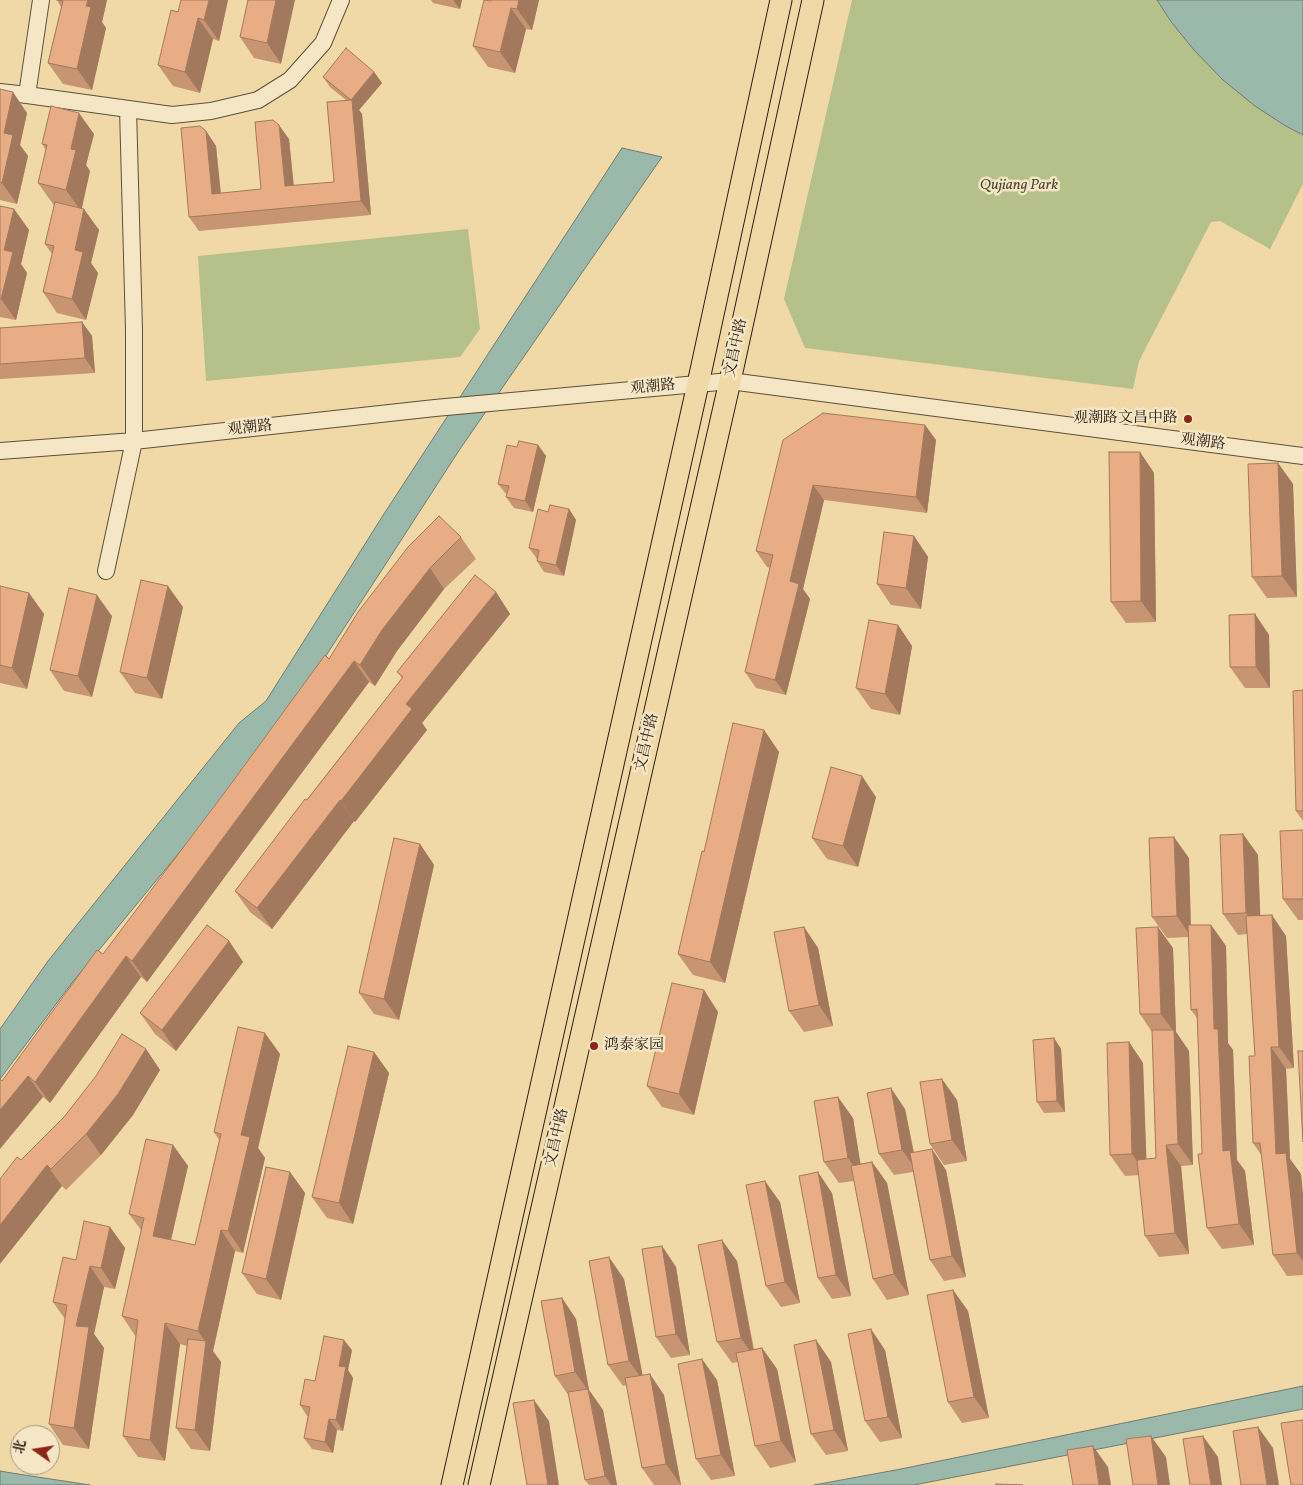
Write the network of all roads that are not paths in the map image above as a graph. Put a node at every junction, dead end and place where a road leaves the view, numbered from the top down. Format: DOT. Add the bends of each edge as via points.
graph roads {
  1 [pos="42,0"];
  2 [pos="341,0"];
  3 [pos="782,0"];
  4 [pos="813,0"];
  5 [pos="0,92"];
  6 [pos="27,95"];
  7 [pos="128,109"];
  8 [pos="730,381"];
  9 [pos="698,384"];
  10 [pos="134,441"];
  11 [pos="0,451"];
  12 [pos="1303,456"];
  13 [pos="106,571"];
  14 [pos="452,1485"];
  15 [pos="478,1485"];
  1 -- 6 [label="street"];
  2 -- 7 [label="street" via="323,43 290,80 258,100 211,111 172,115"];
  3 -- 9 [label="main road, 文昌中路"];
  4 -- 8 [label="main road, 文昌中路"];
  5 -- 6 [label="street"];
  6 -- 7 [label="street"];
  7 -- 10 [label="street"];
  8 -- 9 [label="street, 观潮路"];
  8 -- 12 [label="street, 观潮路"];
  8 -- 15 [label="main road, 文昌中路"];
  9 -- 10 [label="street, 观潮路" via="435,408"];
  9 -- 14 [label="main road, 文昌中路"];
  10 -- 11 [label="street, 观潮路"];
  10 -- 13 [label="street"];
}
